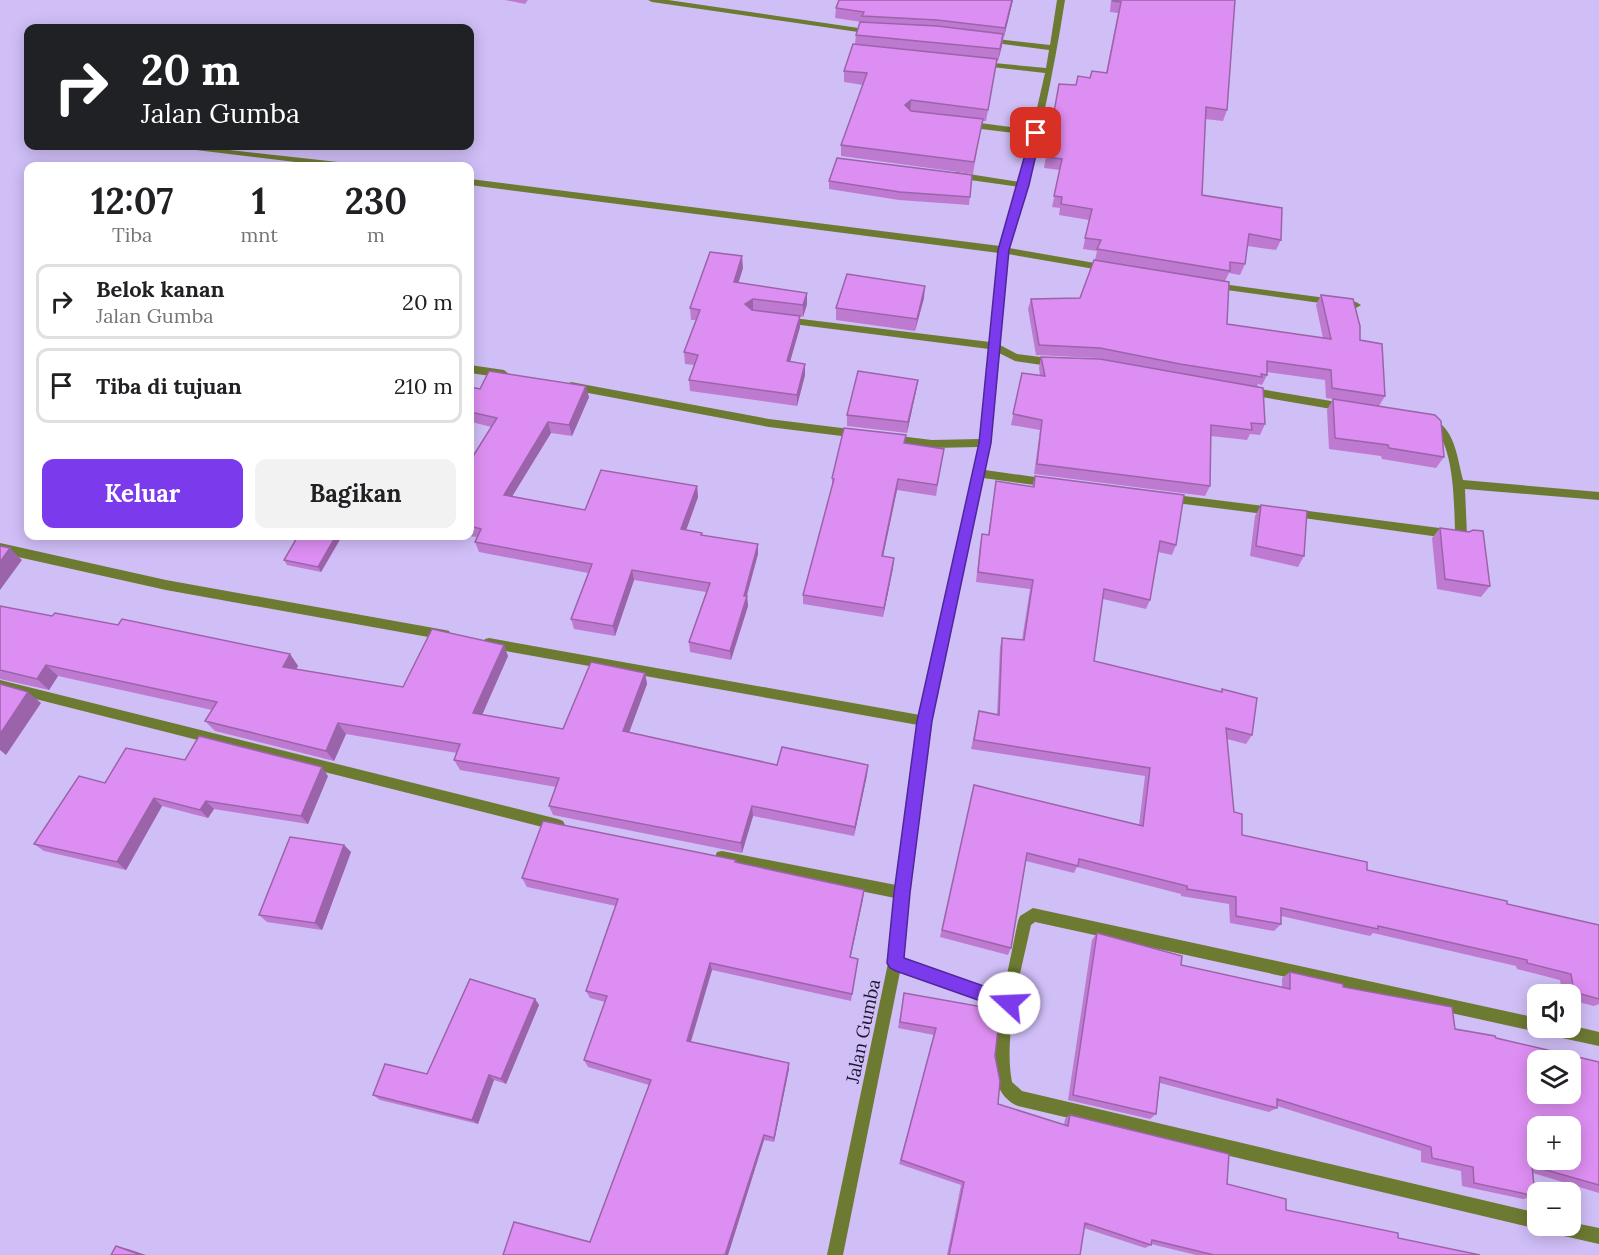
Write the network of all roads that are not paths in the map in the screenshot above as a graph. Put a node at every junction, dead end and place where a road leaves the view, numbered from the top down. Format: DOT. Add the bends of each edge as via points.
graph roads {
  1 [pos="652,0"];
  2 [pos="1061,0"];
  3 [pos="885,32"];
  4 [pos="984,39"];
  5 [pos="1055,48"];
  6 [pos="975,63"];
  7 [pos="1050,71"];
  8 [pos="956,123"];
  9 [pos="1036,133"];
  10 [pos="220,150"];
  11 [pos="315,162"];
  12 [pos="943,173"];
  13 [pos="474,183"];
  14 [pos="1024,185"];
  15 [pos="1004,250"];
  16 [pos="1121,270"];
  17 [pos="1203,284"];
  18 [pos="1356,305"];
  19 [pos="776,319"];
  20 [pos="994,346"];
  21 [pos="1072,363"];
  22 [pos="474,370"];
  23 [pos="516,376"];
  24 [pos="562,384"];
  25 [pos="1231,388"];
  26 [pos="1349,408"];
  27 [pos="1420,419"];
  28 [pos="985,443"];
  29 [pos="977,473"];
  30 [pos="1060,484"];
  31 [pos="1459,484"];
  32 [pos="1154,496"];
  33 [pos="1599,496"];
  34 [pos="0,548"];
  35 [pos="458,638"];
  36 [pos="481,642"];
  37 [pos="0,685"];
  38 [pos="925,721"];
  39 [pos="567,826"];
  40 [pos="705,854"];
  41 [pos="902,893"];
  42 [pos="896,963"];
  43 [pos="1009,1003"];
  44 [pos="1527,1023"];
  45 [pos="1581,1035"];
  46 [pos="1599,1039"];
  47 [pos="1527,1218"];
  48 [pos="1581,1232"];
  49 [pos="1599,1236"];
  50 [pos="835,1255"];
  1 -- 3 [label="street"];
  2 -- 5 [label="street, Jalan Gumba"];
  4 -- 5 [label="street"];
  5 -- 7 [label="street, Jalan Gumba"];
  6 -- 7 [label="street"];
  7 -- 9 [label="street, Jalan Gumba"];
  8 -- 9 [label="street"];
  9 -- 14 [label="street, Jalan Gumba"];
  10 -- 11 [label="street"];
  12 -- 14 [label="street"];
  13 -- 15 [label="street"];
  14 -- 15 [label="street, Jalan Gumba"];
  15 -- 16 [label="street"];
  15 -- 20 [label="street, Jalan Gumba"];
  17 -- 18 [label="street"];
  19 -- 20 [label="street"];
  20 -- 21 [label="street" via="1030,361"];
  20 -- 28 [label="street, Jalan Gumba"];
  22 -- 23 [label="street"];
  24 -- 28 [label="street" via="769,423 932,444"];
  25 -- 26 [label="street"];
  27 -- 31 [label="street" via="1437,423 1443,430"];
  28 -- 29 [label="street, Jalan Gumba"];
  29 -- 30 [label="street"];
  29 -- 38 [label="street, Jalan Gumba"];
  31 -- 32 [label="street" via="1461,535"];
  31 -- 33 [label="street"];
  34 -- 35 [label="street" via="166,585"];
  36 -- 38 [label="street"];
  37 -- 39 [label="street"];
  38 -- 41 [label="street, Jalan Gumba"];
  40 -- 41 [label="street"];
  41 -- 42 [label="street, Jalan Gumba"];
  42 -- 43 [label="street"];
  42 -- 50 [label="street, Jalan Gumba"];
  43 -- 44 [label="street" via="1025,921 1033,915"];
  43 -- 47 [label="street" via="1002,1068 1005,1087 1018,1098"];
  45 -- 46 [label="street"];
  48 -- 49 [label="street"];
}
